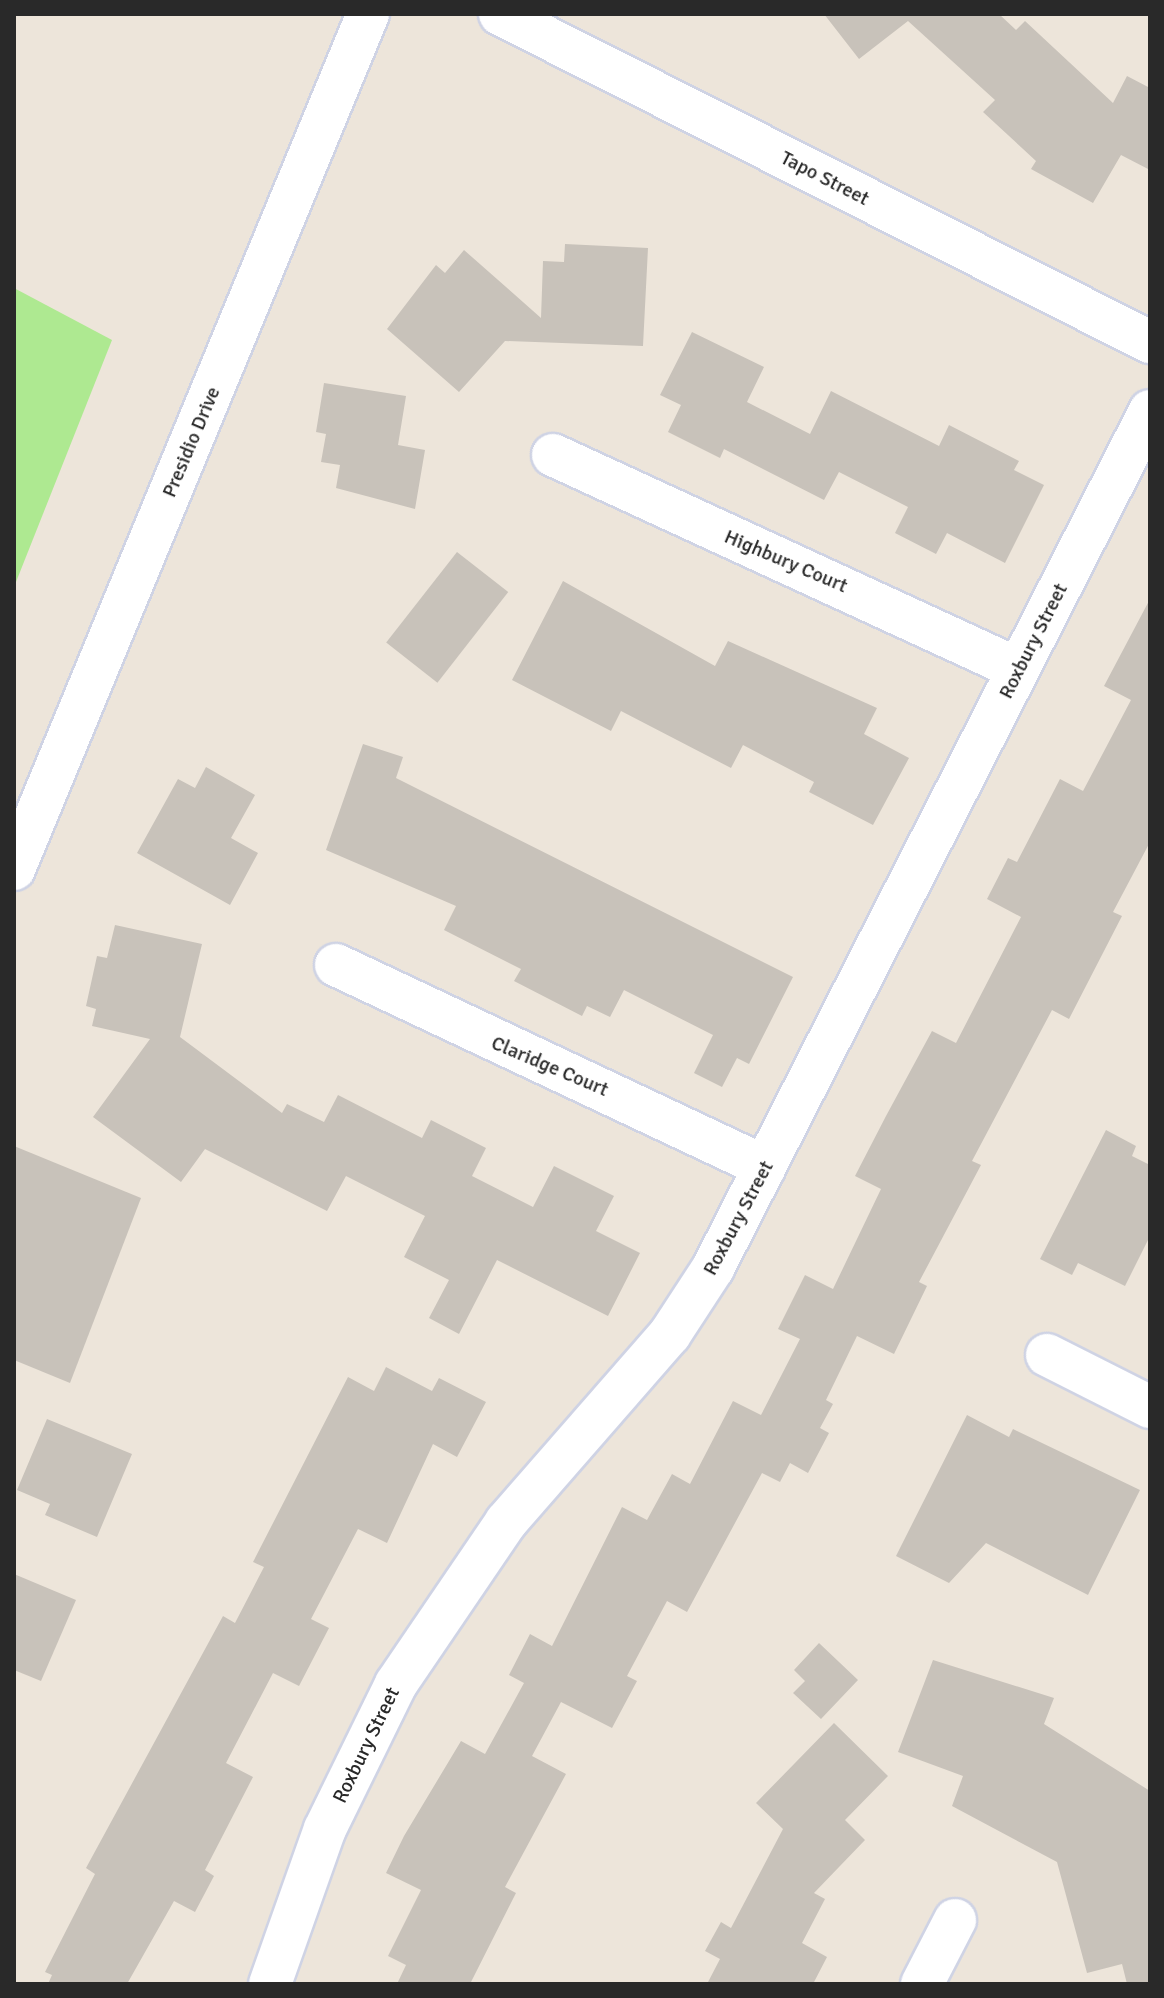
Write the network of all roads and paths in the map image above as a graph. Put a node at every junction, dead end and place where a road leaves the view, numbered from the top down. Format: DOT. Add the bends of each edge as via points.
graph roads {
  1 [pos="368,14"];
  2 [pos="500,14"];
  3 [pos="1150,342"];
  4 [pos="1150,411"];
  5 [pos="553,455"];
  6 [pos="1018,669"];
  7 [pos="14,869"];
  8 [pos="336,965"];
  9 [pos="765,1167"];
  10 [pos="1047,1355"];
  11 [pos="1150,1407"];
  12 [pos="955,1920"];
  13 [pos="270,1984"];
  14 [pos="922,1984"];
  1 -- 7 [label="street, Presidio Drive"];
  2 -- 3 [label="street, Tapo Street"];
  4 -- 6 [label="street, Roxbury Street"];
  5 -- 6 [label="street, Highbury Court"];
  6 -- 9 [label="street, Roxbury Street"];
  8 -- 9 [label="street, Claridge Court"];
  9 -- 13 [label="street, Roxbury Street" via="670,1334 506,1522 396,1684 325,1829"];
  10 -- 11 [label="street"];
  12 -- 14 [label="street"];
}
